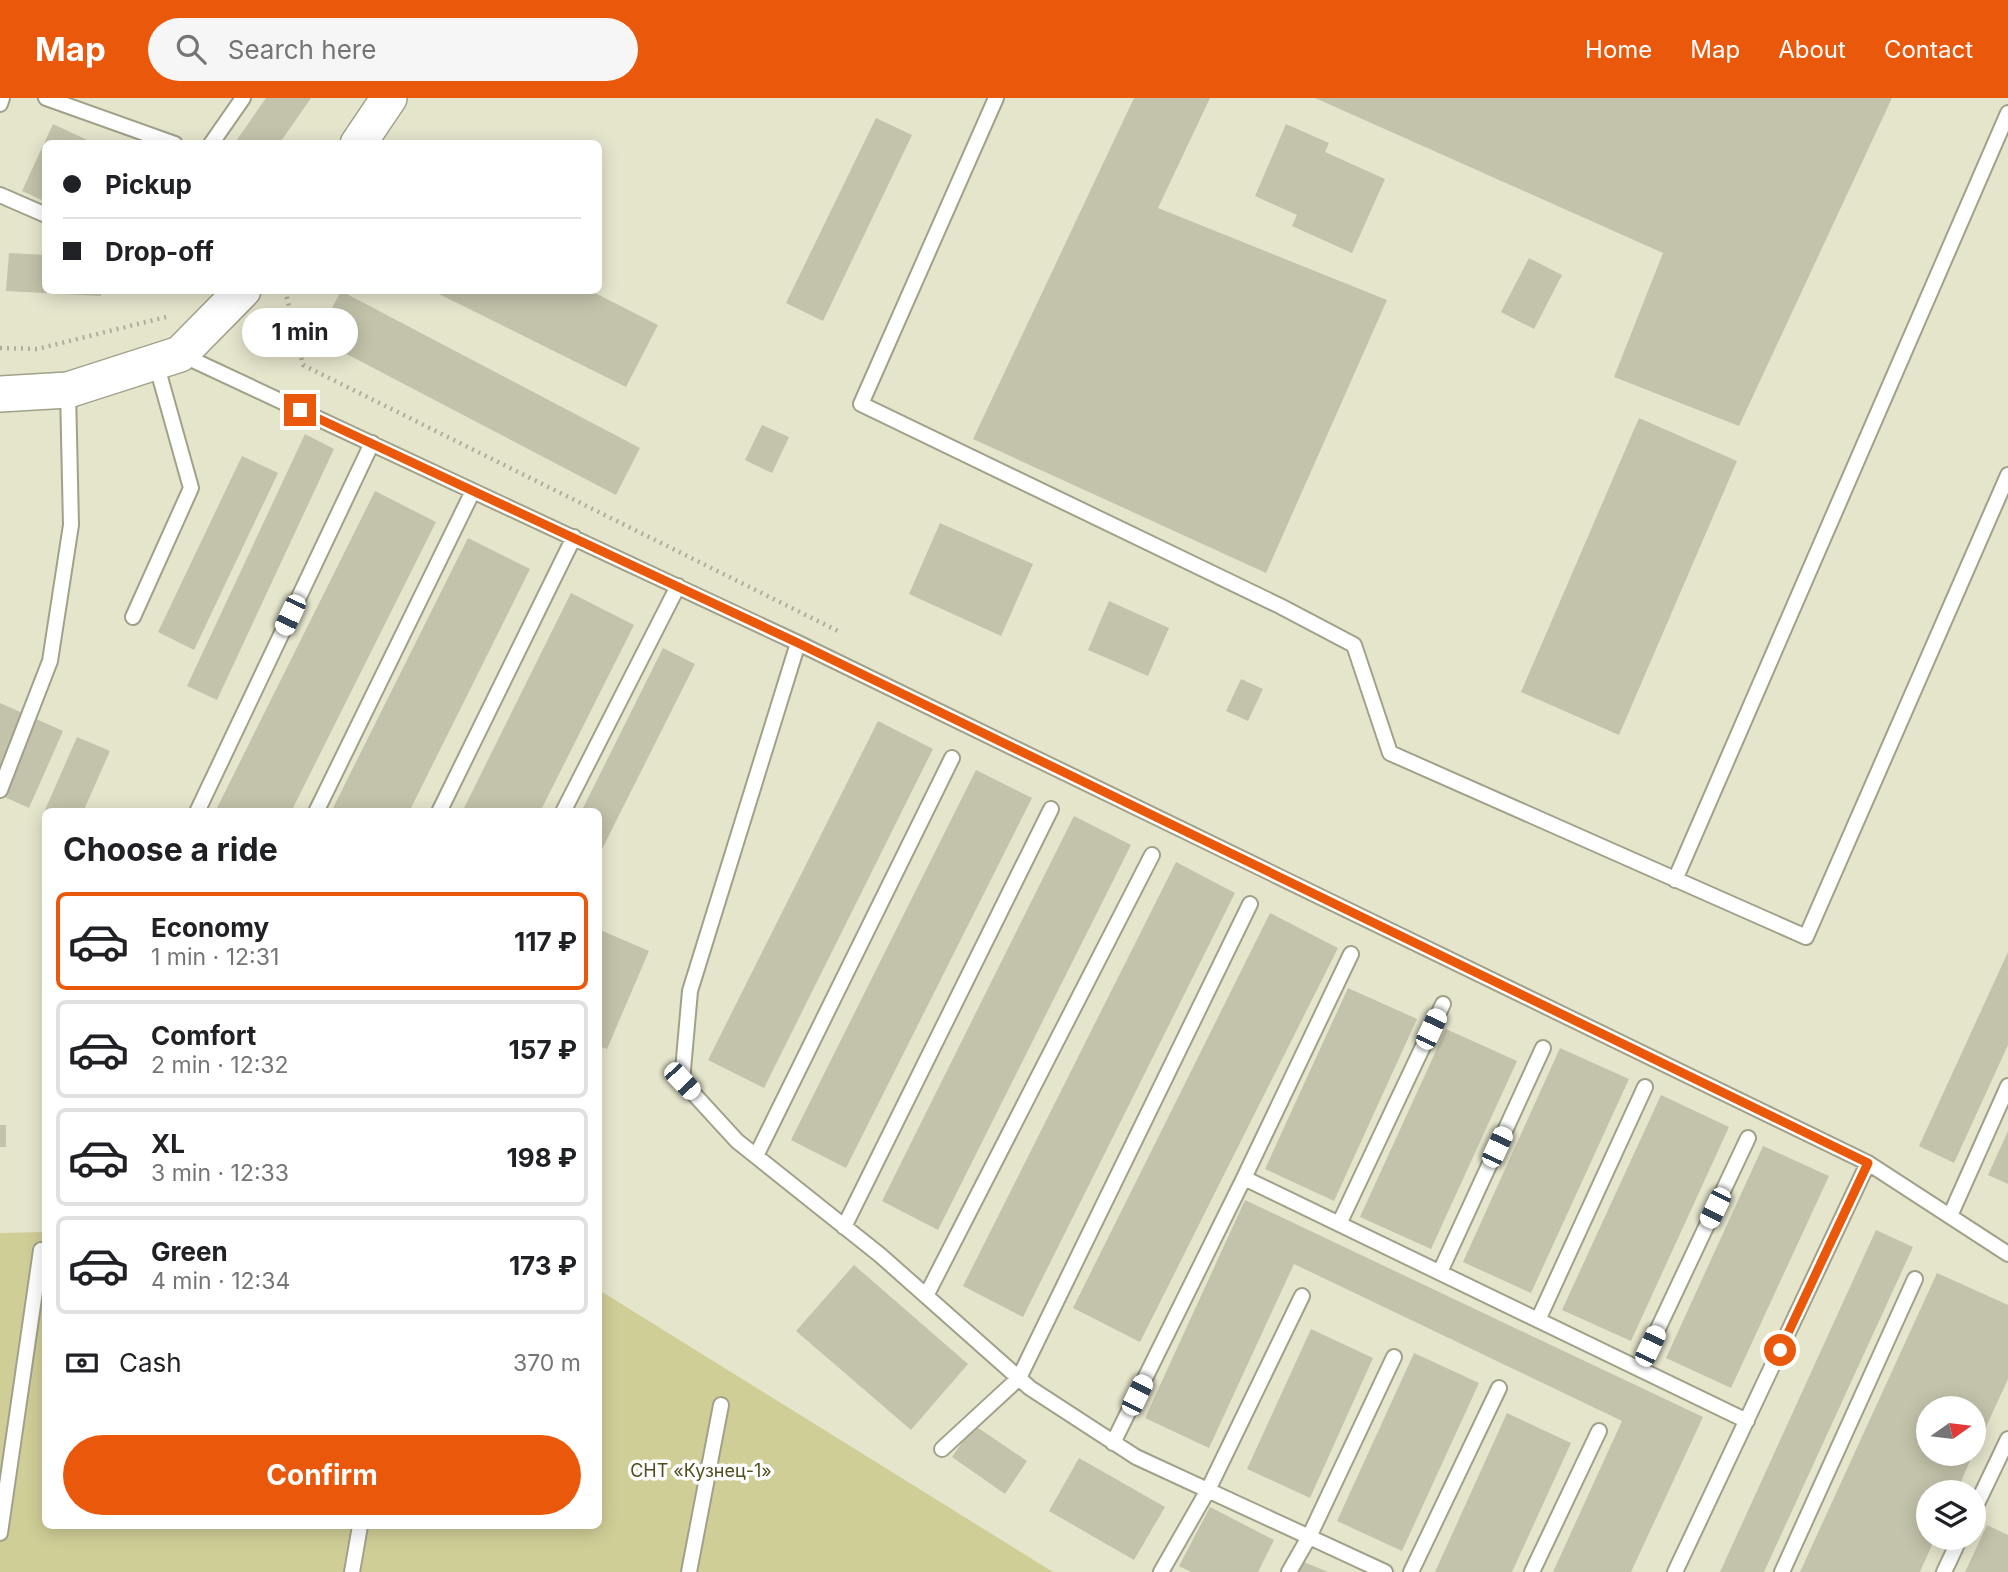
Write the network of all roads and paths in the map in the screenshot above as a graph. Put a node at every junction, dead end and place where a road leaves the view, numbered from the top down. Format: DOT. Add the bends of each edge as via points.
graph roads {
  1 [pos="2,98"];
  2 [pos="46,98"];
  3 [pos="243,98"];
  4 [pos="389,98"];
  5 [pos="996,98"];
  6 [pos="0,104"];
  7 [pos="2008,113"];
  8 [pos="164,140"];
  9 [pos="214,140"];
  10 [pos="361,140"];
  11 [pos="0,195"];
  12 [pos="42,213"];
  13 [pos="239,294"];
  14 [pos="286,294"];
  15 [pos="170,316"];
  16 [pos="0,348"];
  17 [pos="168,358"];
  18 [pos="68,390"];
  19 [pos="0,394"];
  20 [pos="372,443"];
  21 [pos="2008,475"];
  22 [pos="473,491"];
  23 [pos="573,537"];
  24 [pos="678,586"];
  25 [pos="132,617"];
  26 [pos="847,636"];
  27 [pos="798,643"];
  28 [pos="952,758"];
  29 [pos="0,790"];
  30 [pos="199,808"];
  31 [pos="318,808"];
  32 [pos="441,808"];
  33 [pos="565,808"];
  34 [pos="1051,809"];
  35 [pos="1152,855"];
  36 [pos="1675,880"];
  37 [pos="1250,904"];
  38 [pos="1351,954"];
  39 [pos="1443,1004"];
  40 [pos="1543,1048"];
  41 [pos="2008,1086"];
  42 [pos="1645,1087"];
  43 [pos="1748,1138"];
  44 [pos="756,1156"];
  45 [pos="1868,1163"];
  46 [pos="1244,1178"];
  47 [pos="1950,1216"];
  48 [pos="1339,1224"];
  49 [pos="844,1227"];
  50 [pos="41,1251"];
  51 [pos="2008,1254"];
  52 [pos="1440,1272"];
  53 [pos="1915,1279"];
  54 [pos="926,1296"];
  55 [pos="1302,1296"];
  56 [pos="1538,1320"];
  57 [pos="1394,1357"];
  58 [pos="1639,1369"];
  59 [pos="1018,1378"];
  60 [pos="1499,1388"];
  61 [pos="721,1405"];
  62 [pos="1746,1421"];
  63 [pos="1599,1431"];
  64 [pos="2008,1439"];
  65 [pos="1114,1443"];
  66 [pos="942,1449"];
  67 [pos="1986,1485"];
  68 [pos="1208,1490"];
  69 [pos="359,1529"];
  70 [pos="0,1533"];
  71 [pos="1309,1537"];
  72 [pos="1954,1550"];
  73 [pos="352,1572"];
  74 [pos="690,1572"];
  75 [pos="1161,1572"];
  76 [pos="1289,1572"];
  77 [pos="1385,1572"];
  78 [pos="1411,1572"];
  79 [pos="1532,1572"];
  80 [pos="1675,1572"];
  81 [pos="1782,1572"];
  82 [pos="1944,1572"];
  1 -- 6 [label="lane"];
  2 -- 8 [label="lane"];
  3 -- 9 [label="lane"];
  4 -- 10 [label="street"];
  5 -- 36 [label="lane" via="861,404 1354,645 1390,753"];
  7 -- 36 [label="lane"];
  11 -- 12 [label="lane"];
  13 -- 17 [label="street"];
  14 -- 26 [label="path" via="303,365"];
  15 -- 16 [label="path" via="37,349"];
  17 -- 18 [label="street"];
  17 -- 20 [label="lane"];
  17 -- 25 [label="lane" via="191,488"];
  18 -- 19 [label="street"];
  18 -- 29 [label="lane" via="71,525 50,662"];
  20 -- 22 [label="lane"];
  20 -- 30 [label="lane"];
  21 -- 36 [label="lane" via="1806,937"];
  22 -- 23 [label="lane"];
  22 -- 31 [label="lane"];
  23 -- 24 [label="lane"];
  23 -- 32 [label="lane"];
  24 -- 27 [label="lane"];
  24 -- 33 [label="lane"];
  27 -- 44 [label="lane" via="690,991 682,1081"];
  27 -- 45 [label="lane"];
  28 -- 44 [label="lane"];
  34 -- 49 [label="lane"];
  35 -- 54 [label="lane"];
  37 -- 59 [label="lane"];
  38 -- 46 [label="lane"];
  39 -- 48 [label="lane"];
  40 -- 52 [label="lane"];
  41 -- 47 [label="lane"];
  42 -- 56 [label="lane"];
  43 -- 58 [label="lane"];
  44 -- 49 [label="lane"];
  45 -- 47 [label="lane"];
  45 -- 62 [label="lane"];
  46 -- 48 [label="lane"];
  46 -- 65 [label="lane"];
  47 -- 51 [label="lane"];
  48 -- 52 [label="lane"];
  49 -- 54 [label="lane"];
  50 -- 70 [label="lane"];
  52 -- 56 [label="lane"];
  53 -- 81 [label="lane"];
  54 -- 59 [label="lane"];
  55 -- 68 [label="lane"];
  56 -- 58 [label="lane"];
  57 -- 71 [label="lane"];
  58 -- 62 [label="lane"];
  59 -- 65 [label="lane"];
  59 -- 66 [label="lane"];
  60 -- 78 [label="lane"];
  61 -- 74 [label="lane"];
  62 -- 80 [label="lane"];
  63 -- 79 [label="lane"];
  64 -- 67 [label="lane"];
  65 -- 68 [label="lane"];
  68 -- 71 [label="lane"];
  68 -- 75 [label="lane"];
  69 -- 73 [label="lane"];
  71 -- 76 [label="lane"];
  71 -- 77 [label="lane"];
  72 -- 82 [label="lane"];
}
